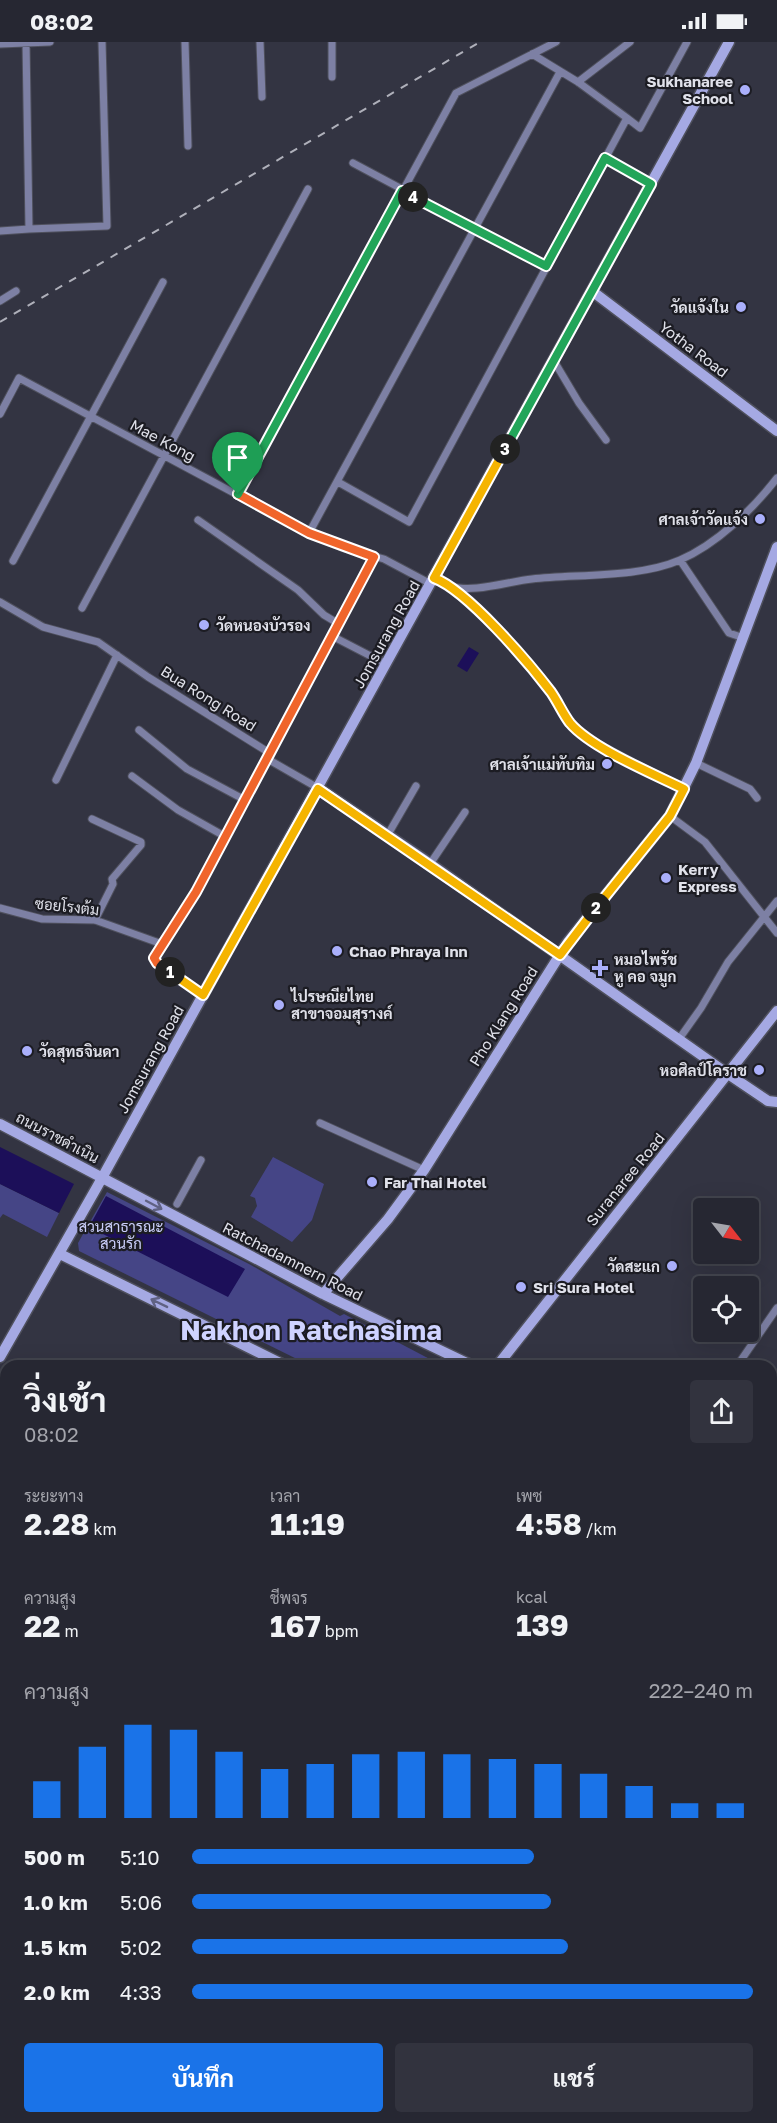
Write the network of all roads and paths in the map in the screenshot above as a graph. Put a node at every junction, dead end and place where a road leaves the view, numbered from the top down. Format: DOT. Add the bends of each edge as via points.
graph roads {
  1 [pos="50,42"];
  2 [pos="102,42"];
  3 [pos="185,42"];
  4 [pos="261,42"];
  5 [pos="332,42"];
  6 [pos="556,42"];
  7 [pos="630,42"];
  8 [pos="687,42"];
  9 [pos="729,42"];
  10 [pos="26,43"];
  11 [pos="0,44"];
  12 [pos="532,54"];
  13 [pos="560,72"];
  14 [pos="332,77"];
  15 [pos="578,82"];
  16 [pos="262,97"];
  17 [pos="627,118"];
  18 [pos="188,146"];
  19 [pos="605,158"];
  20 [pos="353,163"];
  21 [pos="651,184"];
  22 [pos="308,189"];
  23 [pos="402,191"];
  24 [pos="474,228"];
  25 [pos="29,229"];
  26 [pos="0,231"];
  27 [pos="546,266"];
  28 [pos="163,282"];
  29 [pos="16,291"];
  30 [pos="592,291"];
  31 [pos="0,301"];
  32 [pos="554,362"];
  33 [pos="0,414"];
  34 [pos="91,417"];
  35 [pos="777,431"];
  36 [pos="606,440"];
  37 [pos="164,456"];
  38 [pos="777,478"];
  39 [pos="338,482"];
  40 [pos="238,494"];
  41 [pos="198,520"];
  42 [pos="309,533"];
  43 [pos="777,547"];
  44 [pos="374,557"];
  45 [pos="680,560"];
  46 [pos="14,561"];
  47 [pos="433,581"];
  48 [pos="452,587"];
  49 [pos="1,607"];
  50 [pos="82,608"];
  51 [pos="339,624"];
  52 [pos="332,636"];
  53 [pos="741,638"];
  54 [pos="117,655"];
  55 [pos="386,664"];
  56 [pos="139,730"];
  57 [pos="268,752"];
  58 [pos="696,763"];
  59 [pos="132,776"];
  60 [pos="57,780"];
  61 [pos="416,786"];
  62 [pos="318,789"];
  63 [pos="684,789"];
  64 [pos="757,798"];
  65 [pos="245,800"];
  66 [pos="465,812"];
  67 [pos="670,816"];
  68 [pos="92,819"];
  69 [pos="387,836"];
  70 [pos="226,837"];
  71 [pos="430,864"];
  72 [pos="777,902"];
  73 [pos="0,908"];
  74 [pos="765,916"];
  75 [pos="95,920"];
  76 [pos="777,933"];
  77 [pos="162,944"];
  78 [pos="560,955"];
  79 [pos="203,995"];
  80 [pos="777,1011"];
  81 [pos="679,1039"];
  82 [pos="728,1074"];
  83 [pos="777,1102"];
  84 [pos="320,1123"];
  85 [pos="0,1124"];
  86 [pos="201,1160"];
  87 [pos="424,1170"];
  88 [pos="102,1177"];
  89 [pos="177,1204"];
  90 [pos="60,1254"];
  91 [pos="323,1294"];
  92 [pos="777,1308"];
  93 [pos="266,1356"];
  94 [pos="0,1357"];
  95 [pos="264,1360"];
  96 [pos="274,1360"];
  97 [pos="460,1360"];
  98 [pos="502,1360"];
  99 [pos="741,1360"];
  1 -- 10 [label="street"];
  2 -- 25 [label="street" via="107,226"];
  3 -- 18 [label="street"];
  4 -- 16 [label="street"];
  5 -- 14 [label="street"];
  6 -- 12 [label="street"];
  7 -- 15 [label="street"];
  8 -- 17 [label="street" via="640,128"];
  9 -- 21 [label="main road, Jomsurang Road"];
  10 -- 11 [label="street"];
  10 -- 25 [label="street"];
  12 -- 13 [label="street"];
  12 -- 23 [label="street" via="456,93"];
  13 -- 15 [label="street"];
  13 -- 24 [label="street"];
  15 -- 17 [label="street"];
  17 -- 19 [label="street"];
  19 -- 21 [label="street"];
  19 -- 27 [label="street"];
  20 -- 23 [label="street"];
  21 -- 30 [label="main road, Jomsurang Road"];
  22 -- 37 [label="street"];
  23 -- 24 [label="street"];
  23 -- 40 [label="street"];
  24 -- 27 [label="street"];
  24 -- 39 [label="street"];
  25 -- 26 [label="street"];
  27 -- 39 [label="street" via="409,522"];
  28 -- 34 [label="street"];
  29 -- 31 [label="street"];
  30 -- 32 [label="main road, Jomsurang Road"];
  30 -- 35 [label="main road, Yotha Road"];
  32 -- 36 [label="street"];
  32 -- 47 [label="main road, Jomsurang Road"];
  33 -- 34 [label="street, Mae Kong" via="19,378"];
  34 -- 37 [label="street, Mae Kong"];
  34 -- 46 [label="street"];
  37 -- 40 [label="street, Mae Kong"];
  37 -- 50 [label="street"];
  38 -- 45 [label="street" via="762,498 732,524"];
  39 -- 42 [label="street"];
  40 -- 42 [label="street, Mae Kong"];
  41 -- 51 [label="street" via="298,590"];
  42 -- 44 [label="street, Mae Kong"];
  43 -- 53 [label="main road, Pho Klang Road"];
  44 -- 47 [label="street, Mae Kong"];
  44 -- 51 [label="street"];
  45 -- 48 [label="street" via="630,572"];
  45 -- 53 [label="street" via="729,633"];
  47 -- 48 [label="street, Mae Kong"];
  47 -- 55 [label="main road, Jomsurang Road"];
  48 -- 63 [label="street" via="546,686 571,724 598,744"];
  49 -- 54 [label="street, Bua Rong Road" via="43,627 98,642"];
  51 -- 52 [label="street"];
  52 -- 55 [label="street"];
  52 -- 57 [label="street"];
  53 -- 58 [label="main road, Pho Klang Road"];
  54 -- 57 [label="street, Bua Rong Road"];
  54 -- 60 [label="street"];
  55 -- 62 [label="main road, Jomsurang Road"];
  56 -- 65 [label="street" via="188,769"];
  57 -- 62 [label="street, Bua Rong Road" via="271,761"];
  57 -- 65 [label="street"];
  58 -- 63 [label="main road, Pho Klang Road"];
  58 -- 64 [label="street" via="750,789"];
  59 -- 70 [label="street" via="178,810"];
  61 -- 69 [label="street"];
  62 -- 69 [label="main road, Bua Rong Road"];
  62 -- 79 [label="main road, Jomsurang Road"];
  63 -- 67 [label="main road, Pho Klang Road"];
  65 -- 70 [label="street"];
  66 -- 71 [label="street"];
  67 -- 74 [label="street" via="705,842"];
  67 -- 78 [label="main road, Pho Klang Road"];
  68 -- 75 [label="street" via="141,842 112,879"];
  69 -- 71 [label="main road, Bua Rong Road"];
  70 -- 77 [label="street"];
  71 -- 78 [label="main road, Bua Rong Road"];
  72 -- 74 [label="street"];
  73 -- 75 [label="street, ซอยโรงต้ม" via="42,919"];
  74 -- 76 [label="street"];
  74 -- 81 [label="street" via="728,962"];
  75 -- 77 [label="street, ซอยโรงต้ม"];
  77 -- 79 [label="street" via="154,958 157,963"];
  78 -- 81 [label="main road, Bua Rong Road"];
  78 -- 87 [label="main road, Pho Klang Road"];
  79 -- 88 [label="main road, Jomsurang Road"];
  80 -- 82 [label="main road, Suranaree Road"];
  81 -- 82 [label="main road, Bua Rong Road"];
  82 -- 83 [label="main road, Bua Rong Road" via="768,1101"];
  82 -- 98 [label="main road, Suranaree Road"];
  84 -- 87 [label="street"];
  85 -- 88 [label="main road, ถนนราชดำเนิน"];
  86 -- 89 [label="street"];
  87 -- 91 [label="main road, Pho Klang Road" via="388,1219"];
  88 -- 90 [label="main road, Jomsurang Road"];
  88 -- 91 [label="main road, Ratchadamnern Road, one-way"];
  93 -- 90 [label="main road, one-way"];
  90 -- 94 [label="main road, Jomsurang Road"];
  91 -- 97 [label="main road, Ratchadamnern Road"];
  92 -- 99 [label="street"];
  93 -- 95 [label="main road"];
  93 -- 96 [label="main road"];
}
